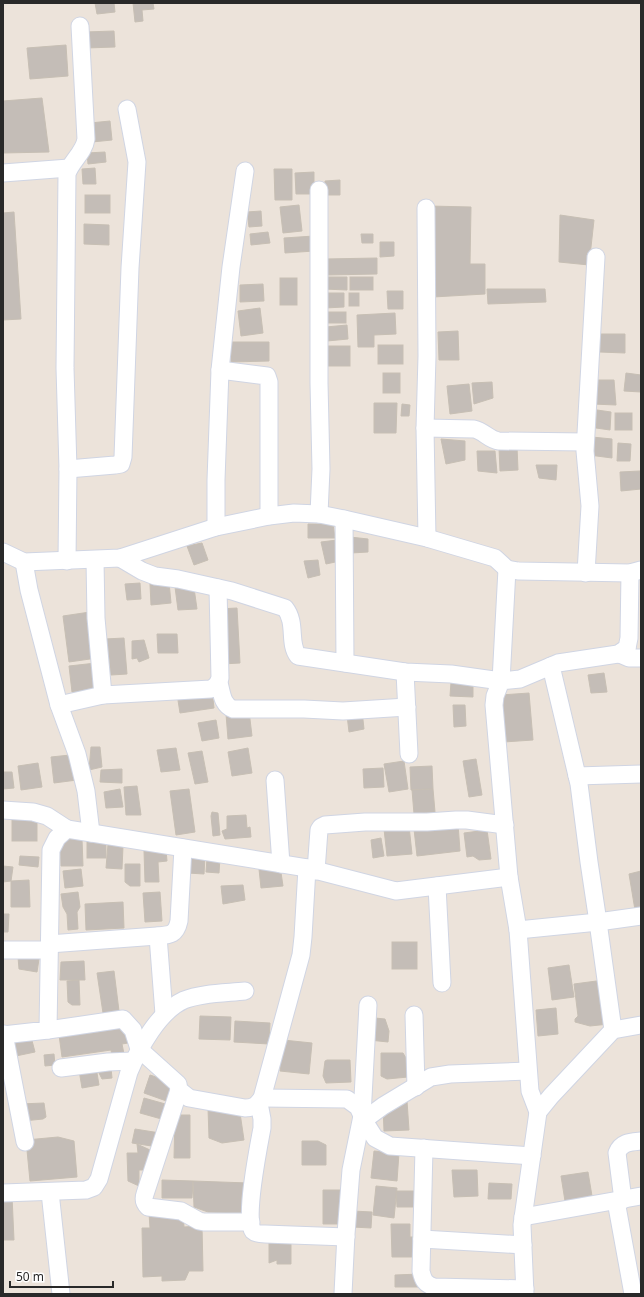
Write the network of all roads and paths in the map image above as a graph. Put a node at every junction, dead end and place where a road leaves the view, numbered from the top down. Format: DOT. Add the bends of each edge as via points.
graph roads {
  1 [pos="80,26"];
  2 [pos="127,109"];
  3 [pos="69,168"];
  4 [pos="245,171"];
  5 [pos="3,173"];
  6 [pos="319,190"];
  7 [pos="426,208"];
  8 [pos="596,257"];
  9 [pos="220,370"];
  10 [pos="425,428"];
  11 [pos="585,442"];
  12 [pos="68,469"];
  13 [pos="319,514"];
  14 [pos="269,516"];
  15 [pos="344,519"];
  16 [pos="216,527"];
  17 [pos="427,538"];
  18 [pos="3,552"];
  19 [pos="120,558"];
  20 [pos="95,560"];
  21 [pos="67,561"];
  22 [pos="24,562"];
  23 [pos="507,569"];
  24 [pos="586,572"];
  25 [pos="636,572"];
  26 [pos="218,588"];
  27 [pos="627,648"];
  28 [pos="641,658"];
  29 [pos="345,663"];
  30 [pos="552,666"];
  31 [pos="405,672"];
  32 [pos="501,681"];
  33 [pos="219,683"];
  34 [pos="103,695"];
  35 [pos="59,705"];
  36 [pos="406,707"];
  37 [pos="409,754"];
  38 [pos="641,774"];
  39 [pos="577,776"];
  40 [pos="275,780"];
  41 [pos="3,810"];
  42 [pos="505,826"];
  43 [pos="67,829"];
  44 [pos="91,833"];
  45 [pos="183,848"];
  46 [pos="281,864"];
  47 [pos="312,869"];
  48 [pos="509,876"];
  49 [pos="437,886"];
  50 [pos="641,916"];
  51 [pos="598,922"];
  52 [pos="518,930"];
  53 [pos="158,936"];
  54 [pos="49,947"];
  55 [pos="3,950"];
  56 [pos="442,983"];
  57 [pos="245,991"];
  58 [pos="368,1005"];
  59 [pos="164,1014"];
  60 [pos="414,1015"];
  61 [pos="641,1025"];
  62 [pos="48,1030"];
  63 [pos="613,1030"];
  64 [pos="3,1035"];
  65 [pos="136,1055"];
  66 [pos="61,1068"];
  67 [pos="528,1070"];
  68 [pos="416,1087"];
  69 [pos="179,1090"];
  70 [pos="260,1100"];
  71 [pos="538,1112"];
  72 [pos="363,1118"];
  73 [pos="641,1141"];
  74 [pos="25,1142"];
  75 [pos="424,1148"];
  76 [pos="532,1156"];
  77 [pos="50,1192"];
  78 [pos="3,1193"];
  79 [pos="641,1196"];
  80 [pos="619,1200"];
  81 [pos="523,1218"];
  82 [pos="251,1222"];
  83 [pos="346,1238"];
  84 [pos="422,1239"];
  85 [pos="523,1245"];
  86 [pos="525,1291"];
  87 [pos="61,1294"];
  88 [pos="343,1294"];
  89 [pos="632,1294"];
  1 -- 3 [label="street" via="86,139 85,146"];
  2 -- 12 [label="street" via="136,162 123,457 121,464"];
  3 -- 5 [label="street"];
  3 -- 12 [label="street" via="66,368"];
  4 -- 9 [label="street"];
  6 -- 13 [label="street"];
  7 -- 10 [label="street"];
  8 -- 11 [label="street"];
  9 -- 14 [label="street" via="268,376"];
  9 -- 16 [label="street"];
  10 -- 11 [label="street" via="474,429 499,442"];
  10 -- 17 [label="street"];
  11 -- 24 [label="street" via="590,506"];
  12 -- 21 [label="street"];
  13 -- 14 [label="street"];
  13 -- 15 [label="street"];
  14 -- 16 [label="street"];
  15 -- 17 [label="street"];
  15 -- 29 [label="street"];
  16 -- 19 [label="street"];
  17 -- 23 [label="street" via="496,558"];
  18 -- 22 [label="street"];
  19 -- 20 [label="street"];
  19 -- 26 [label="street" via="154,576"];
  20 -- 21 [label="street"];
  20 -- 34 [label="street" via="96,618"];
  21 -- 22 [label="street"];
  22 -- 35 [label="street"];
  23 -- 24 [label="street"];
  23 -- 32 [label="street"];
  24 -- 25 [label="street"];
  25 -- 27 [label="street"];
  26 -- 29 [label="street" via="285,608 291,619 295,652 298,656"];
  26 -- 33 [label="street"];
  27 -- 28 [label="street" via="622,655"];
  27 -- 30 [label="street" via="618,654"];
  29 -- 31 [label="street"];
  30 -- 32 [label="street" via="520,679"];
  30 -- 39 [label="street"];
  31 -- 32 [label="street" via="451,674"];
  31 -- 36 [label="street"];
  32 -- 42 [label="street" via="494,705"];
  33 -- 34 [label="street" via="211,689"];
  33 -- 36 [label="street" via="224,704 233,709 337,711"];
  34 -- 35 [label="street"];
  35 -- 44 [label="street" via="77,754 86,792"];
  36 -- 37 [label="street"];
  38 -- 39 [label="street"];
  39 -- 51 [label="street"];
  40 -- 46 [label="street"];
  41 -- 43 [label="street" via="33,812 47,816"];
  42 -- 47 [label="street" via="467,820 325,825 319,830"];
  42 -- 48 [label="street"];
  43 -- 44 [label="street"];
  43 -- 54 [label="street" via="57,838 51,850"];
  44 -- 45 [label="street"];
  45 -- 46 [label="street"];
  45 -- 53 [label="street" via="178,928 170,935"];
  46 -- 47 [label="street"];
  47 -- 49 [label="street" via="396,891"];
  47 -- 70 [label="street" via="301,955"];
  48 -- 49 [label="street"];
  48 -- 52 [label="street"];
  49 -- 56 [label="street"];
  50 -- 51 [label="street"];
  51 -- 52 [label="street"];
  51 -- 63 [label="street"];
  52 -- 67 [label="street"];
  53 -- 54 [label="street"];
  53 -- 59 [label="street"];
  54 -- 55 [label="street"];
  54 -- 62 [label="street"];
  57 -- 59 [label="street" via="184,1000"];
  58 -- 72 [label="street"];
  59 -- 65 [label="street"];
  60 -- 68 [label="street"];
  61 -- 63 [label="street"];
  62 -- 64 [label="street"];
  62 -- 65 [label="street" via="123,1019 133,1030"];
  63 -- 71 [label="street"];
  64 -- 74 [label="street"];
  65 -- 66 [label="street"];
  65 -- 69 [label="street" via="178,1084"];
  65 -- 77 [label="street" via="99,1179 94,1187 86,1190"];
  67 -- 68 [label="street" via="441,1075"];
  67 -- 71 [label="street" via="530,1091"];
  68 -- 72 [label="street"];
  69 -- 70 [label="street" via="189,1098 251,1108"];
  69 -- 82 [label="street" via="145,1194 145,1204 148,1207 181,1211 199,1221"];
  70 -- 72 [label="street" via="347,1099 358,1107"];
  70 -- 82 [label="street" via="262,1128 253,1182"];
  71 -- 76 [label="street"];
  72 -- 75 [label="street" via="375,1138 390,1146"];
  72 -- 83 [label="street" via="351,1170"];
  73 -- 80 [label="street" via="623,1144 618,1148"];
  75 -- 76 [label="street"];
  75 -- 84 [label="street"];
  76 -- 81 [label="street"];
  77 -- 78 [label="street"];
  77 -- 87 [label="street"];
  79 -- 80 [label="street"];
  80 -- 81 [label="street"];
  80 -- 89 [label="street"];
  81 -- 85 [label="street"];
  82 -- 83 [label="street" via="253,1231 257,1233"];
  83 -- 88 [label="street"];
  84 -- 85 [label="street"];
  84 -- 86 [label="street" via="421,1271 426,1284 434,1287"];
  85 -- 86 [label="street"];
}
